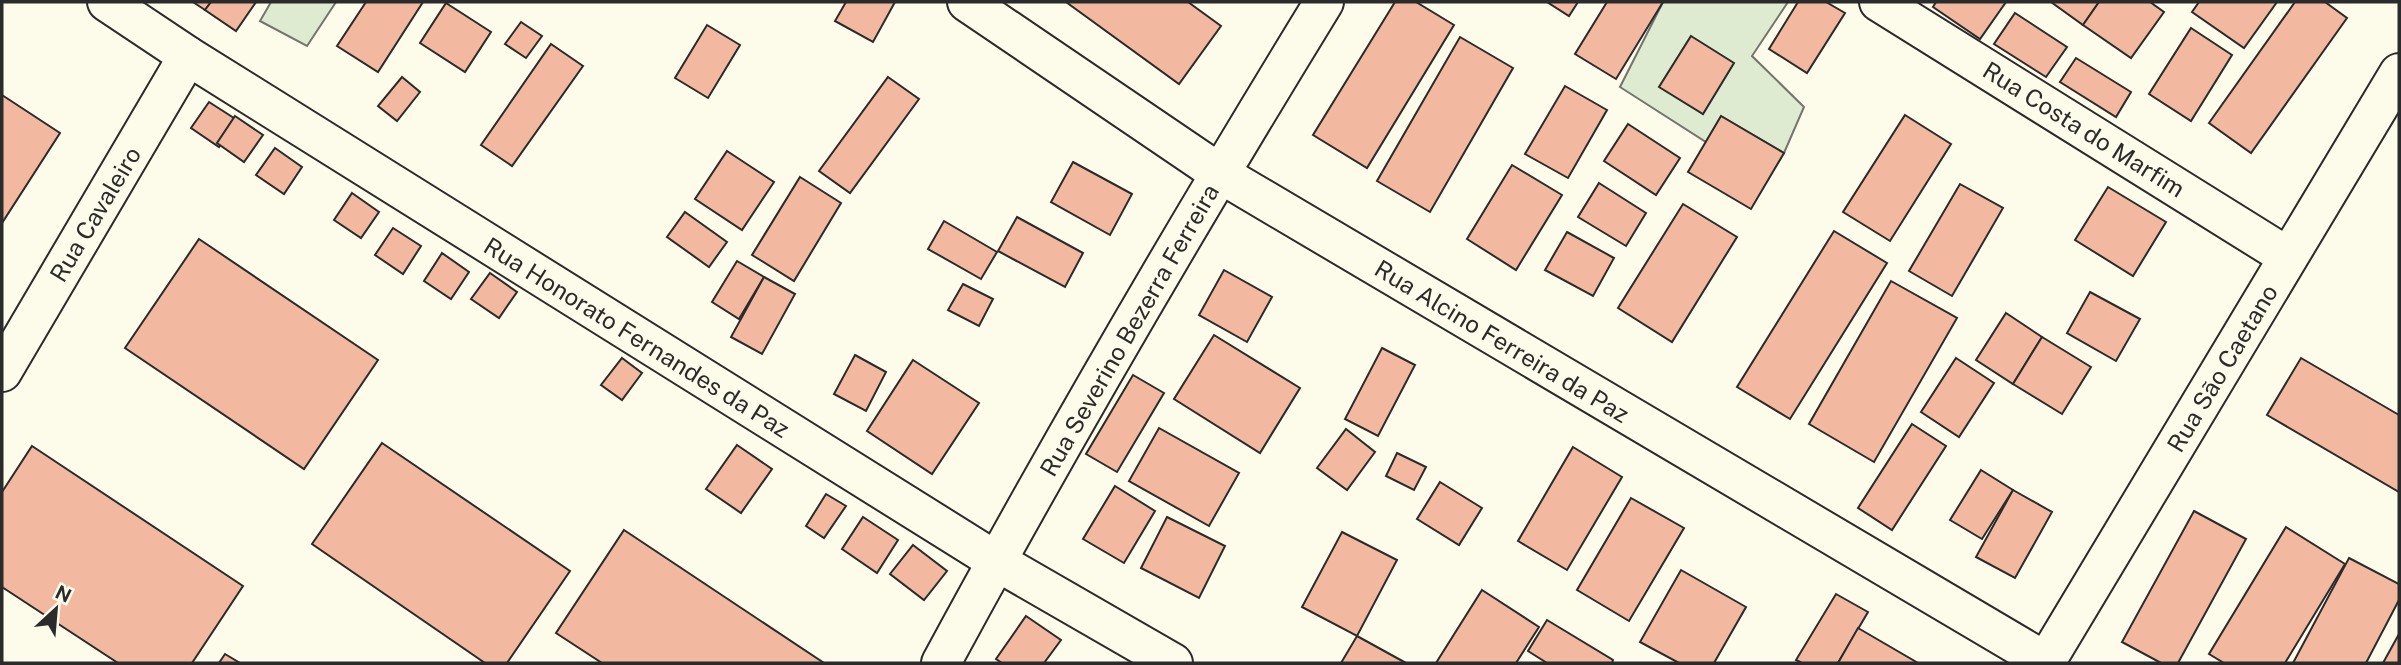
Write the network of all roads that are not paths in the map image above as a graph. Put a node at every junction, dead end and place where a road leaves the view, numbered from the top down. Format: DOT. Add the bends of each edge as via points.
graph roads {
  1 [pos="107,2"];
  2 [pos="967,2"];
  3 [pos="1324,2"];
  4 [pos="1879,2"];
  5 [pos="188,56"];
  6 [pos="2399,73"];
  7 [pos="1219,173"];
  8 [pos="2288,257"];
  9 [pos="2,372"];
  10 [pos="996,561"];
  11 [pos="941,663"];
  12 [pos="1173,663"];
  13 [pos="2046,663"];
  1 -- 5 [label="street, Rua Honorato Fernandes da Paz"];
  2 -- 7 [label="street, Rua Alcino Ferreira da Paz"];
  3 -- 7 [label="street, Rua Severino Bezerra Ferreira"];
  4 -- 8 [label="street, Rua Costa do Marfim"];
  5 -- 9 [label="street, Rua Cavaleiro"];
  5 -- 10 [label="street, Rua Honorato Fernandes da Paz"];
  6 -- 8 [label="street, Rua São Caetano"];
  7 -- 10 [label="street, Rua Severino Bezerra Ferreira"];
  7 -- 13 [label="street, Rua Alcino Ferreira da Paz"];
  8 -- 13 [label="street, Rua São Caetano"];
  10 -- 11 [label="street, Rua Severino Bezerra Ferreira"];
  10 -- 12 [label="street, Rua Honorato Fernandes da Paz"];
}
